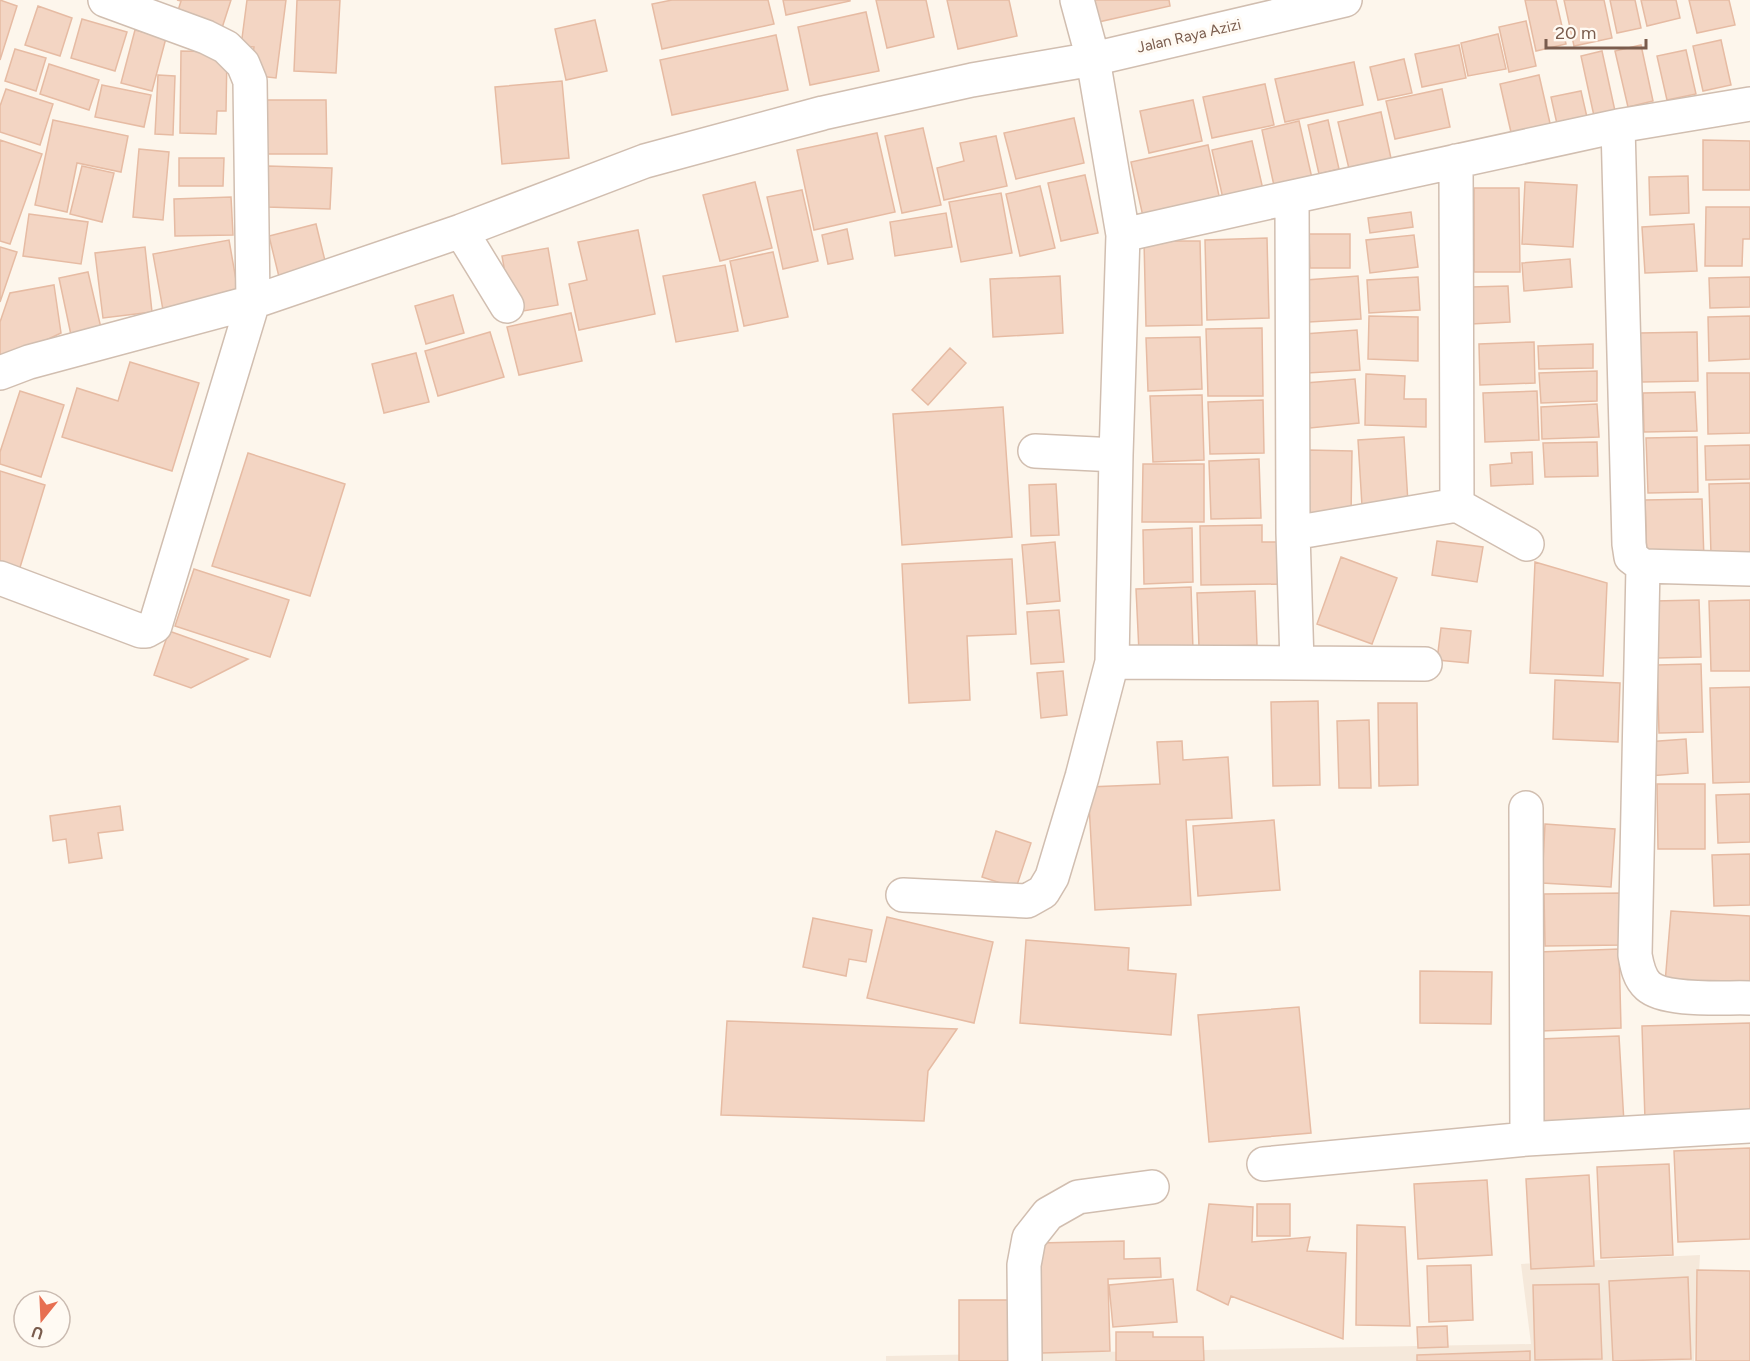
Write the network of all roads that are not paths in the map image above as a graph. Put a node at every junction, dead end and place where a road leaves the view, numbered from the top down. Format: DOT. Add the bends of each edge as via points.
graph roads {
  1 [pos="105,0"];
  2 [pos="1077,0"];
  3 [pos="1345,0"];
  4 [pos="1093,59"];
  5 [pos="1750,104"];
  6 [pos="1618,126"];
  7 [pos="1456,161"];
  8 [pos="1292,197"];
  9 [pos="461,231"];
  10 [pos="1123,235"];
  11 [pos="253,302"];
  12 [pos="507,306"];
  13 [pos="0,373"];
  14 [pos="1035,451"];
  15 [pos="1116,455"];
  16 [pos="1457,505"];
  17 [pos="1293,533"];
  18 [pos="1527,544"];
  19 [pos="1643,566"];
  20 [pos="1750,569"];
  21 [pos="0,578"];
  22 [pos="1112,662"];
  23 [pos="1297,663"];
  24 [pos="1425,664"];
  25 [pos="1526,808"];
  26 [pos="903,895"];
  27 [pos="1750,998"];
  28 [pos="1750,1126"];
  29 [pos="1527,1139"];
  30 [pos="1264,1164"];
  31 [pos="1152,1187"];
  32 [pos="1025,1361"];
  1 -- 11 [label="street" via="206,37 226,47 243,64 250,81"];
  2 -- 4 [label="street"];
  3 -- 4 [label="street, Jalan Raya Azizi"];
  4 -- 9 [label="street, Jalan Raya Azizi" via="869,103 645,161"];
  4 -- 10 [label="street"];
  5 -- 6 [label="street"];
  6 -- 7 [label="street"];
  6 -- 19 [label="street" via="1629,544 1632,557"];
  7 -- 8 [label="street"];
  7 -- 16 [label="street"];
  8 -- 10 [label="street"];
  8 -- 17 [label="street"];
  9 -- 11 [label="street, Jalan Raya Azizi"];
  9 -- 12 [label="street"];
  10 -- 15 [label="street"];
  11 -- 13 [label="street, Jalan Raya Azizi"];
  11 -- 21 [label="street" via="154,626 141,631"];
  14 -- 15 [label="street"];
  15 -- 22 [label="street"];
  16 -- 17 [label="street"];
  16 -- 18 [label="street"];
  17 -- 23 [label="street"];
  19 -- 20 [label="street"];
  19 -- 27 [label="street" via="1635,956 1638,970 1649,987 1660,992"];
  22 -- 23 [label="street"];
  22 -- 26 [label="street" via="1082,777 1052,877 1043,892 1027,901"];
  23 -- 24 [label="street"];
  25 -- 29 [label="street"];
  28 -- 29 [label="street"];
  29 -- 30 [label="street"];
  31 -- 32 [label="street" via="1078,1197 1048,1214 1029,1238 1024,1265"];
}
